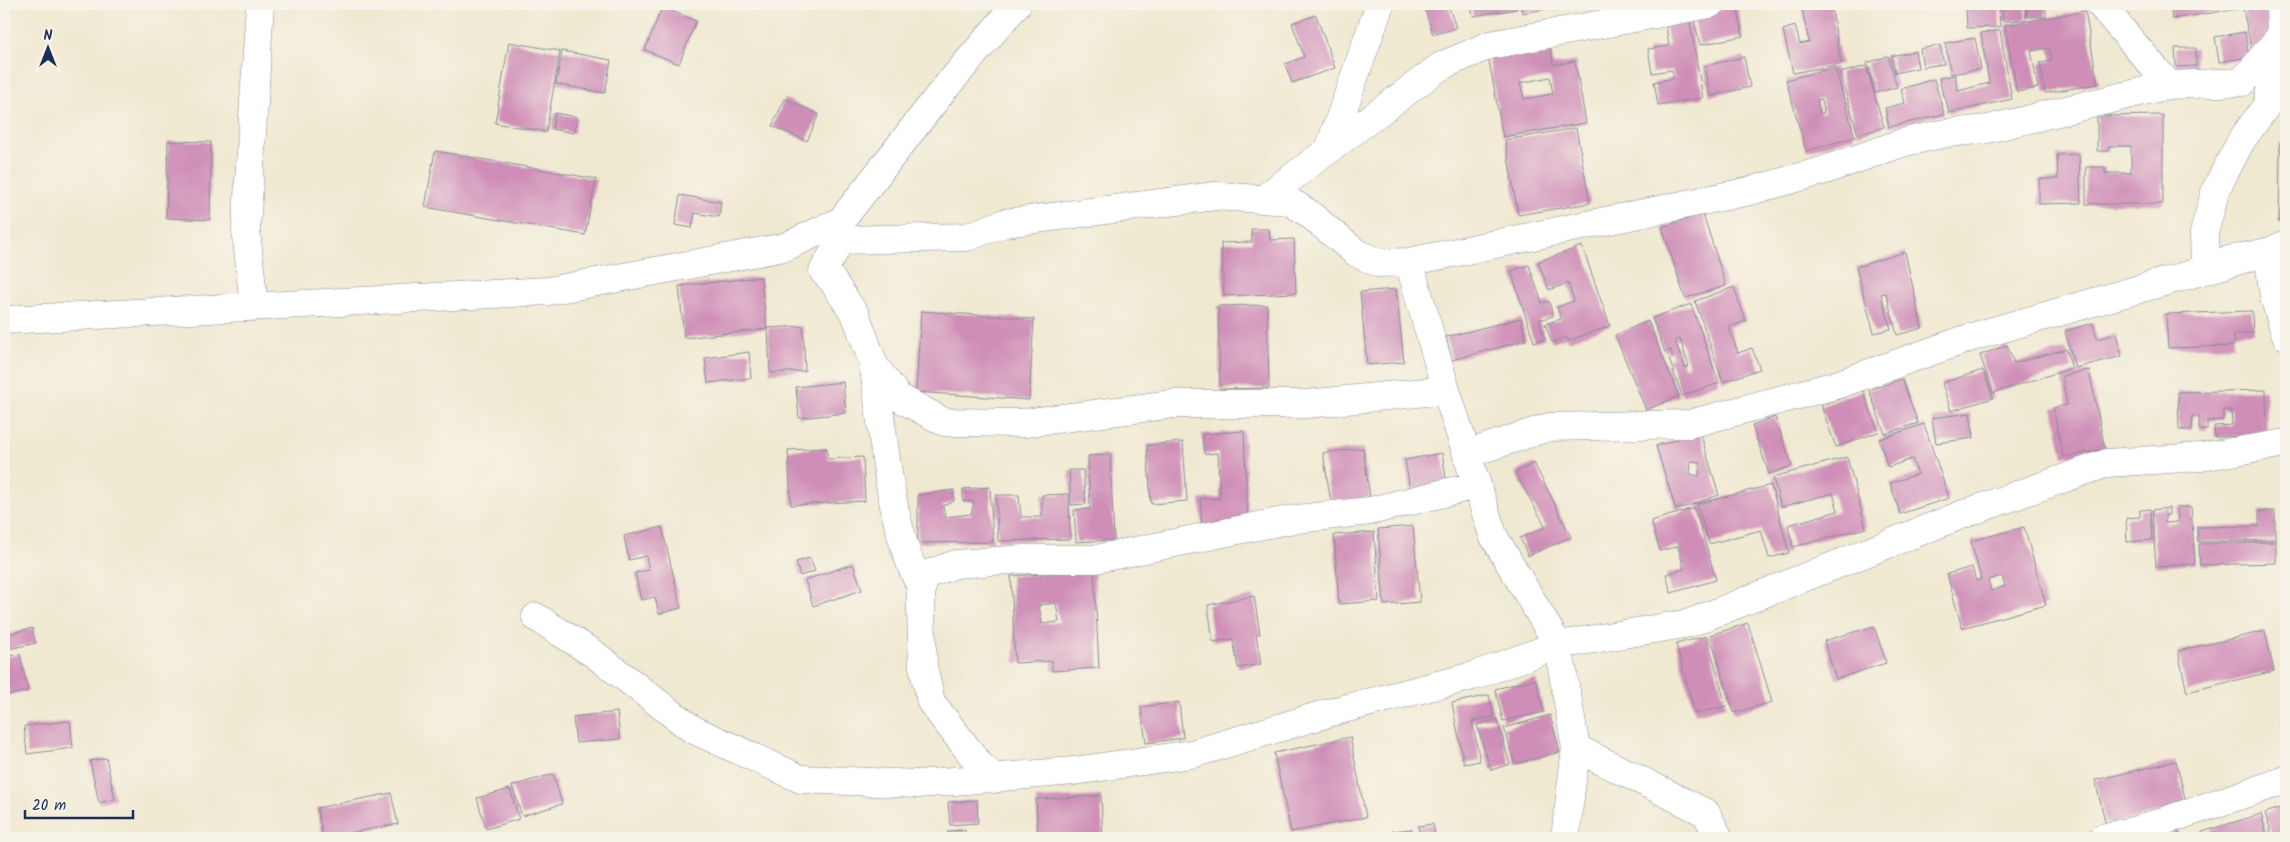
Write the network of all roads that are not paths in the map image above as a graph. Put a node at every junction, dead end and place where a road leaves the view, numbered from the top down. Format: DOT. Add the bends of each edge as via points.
graph roads {
  1 [pos="260,4"];
  2 [pos="1017,4"];
  3 [pos="1380,4"];
  4 [pos="1710,4"];
  5 [pos="2100,4"];
  6 [pos="2280,4"];
  7 [pos="2284,35"];
  8 [pos="2169,85"];
  9 [pos="1329,149"];
  10 [pos="1263,199"];
  11 [pos="834,234"];
  12 [pos="2277,248"];
  13 [pos="1409,262"];
  14 [pos="254,306"];
  15 [pos="4,320"];
  16 [pos="2286,336"];
  17 [pos="874,365"];
  18 [pos="1446,390"];
  19 [pos="2286,443"];
  20 [pos="1467,454"];
  21 [pos="1477,485"];
  22 [pos="921,587"];
  23 [pos="536,617"];
  24 [pos="1558,645"];
  25 [pos="1576,748"];
  26 [pos="996,778"];
  27 [pos="2286,780"];
  28 [pos="1565,838"];
  29 [pos="1719,838"];
  30 [pos="2102,838"];
  1 -- 14 [label="street" via="246,230"];
  2 -- 11 [label="street" via="940,94"];
  3 -- 9 [label="street"];
  4 -- 9 [label="street" via="1490,45 1441,66"];
  5 -- 8 [label="street"];
  6 -- 7 [label="street"];
  7 -- 8 [label="street" via="2242,82"];
  7 -- 12 [label="street" via="2266,105 2241,141 2216,189 2204,233 2205,266"];
  8 -- 13 [label="street" via="1988,129 1905,142 1822,171 1750,191"];
  9 -- 10 [label="street"];
  10 -- 11 [label="street" via="1215,196 1005,223 967,237"];
  10 -- 13 [label="street" via="1289,201 1355,252 1378,263"];
  11 -- 14 [label="street" via="785,247 548,291"];
  11 -- 17 [label="street" via="823,271 856,316"];
  12 -- 16 [label="street" via="2274,297"];
  12 -- 20 [label="street" via="1972,338 1836,384 1689,424 1549,427"];
  13 -- 18 [label="street"];
  14 -- 15 [label="street"];
  17 -- 18 [label="street" via="898,397 944,422 1024,423 1173,404 1306,404"];
  17 -- 22 [label="street" via="892,494 909,565"];
  18 -- 20 [label="street"];
  19 -- 24 [label="street" via="2201,456 2107,463 1961,516 1690,623"];
  20 -- 21 [label="street"];
  21 -- 22 [label="street" via="1370,511 1288,520 1096,560 956,564 928,574"];
  21 -- 24 [label="street" via="1493,534"];
  22 -- 26 [label="street" via="923,666 931,702 980,765"];
  23 -- 26 [label="street" via="594,654 692,728 801,778 918,784"];
  24 -- 25 [label="street"];
  24 -- 26 [label="street" via="1473,676 1328,713 1192,754 1074,771"];
  25 -- 28 [label="street"];
  25 -- 29 [label="street" via="1706,813"];
  27 -- 30 [label="street" via="2136,830"];
}
